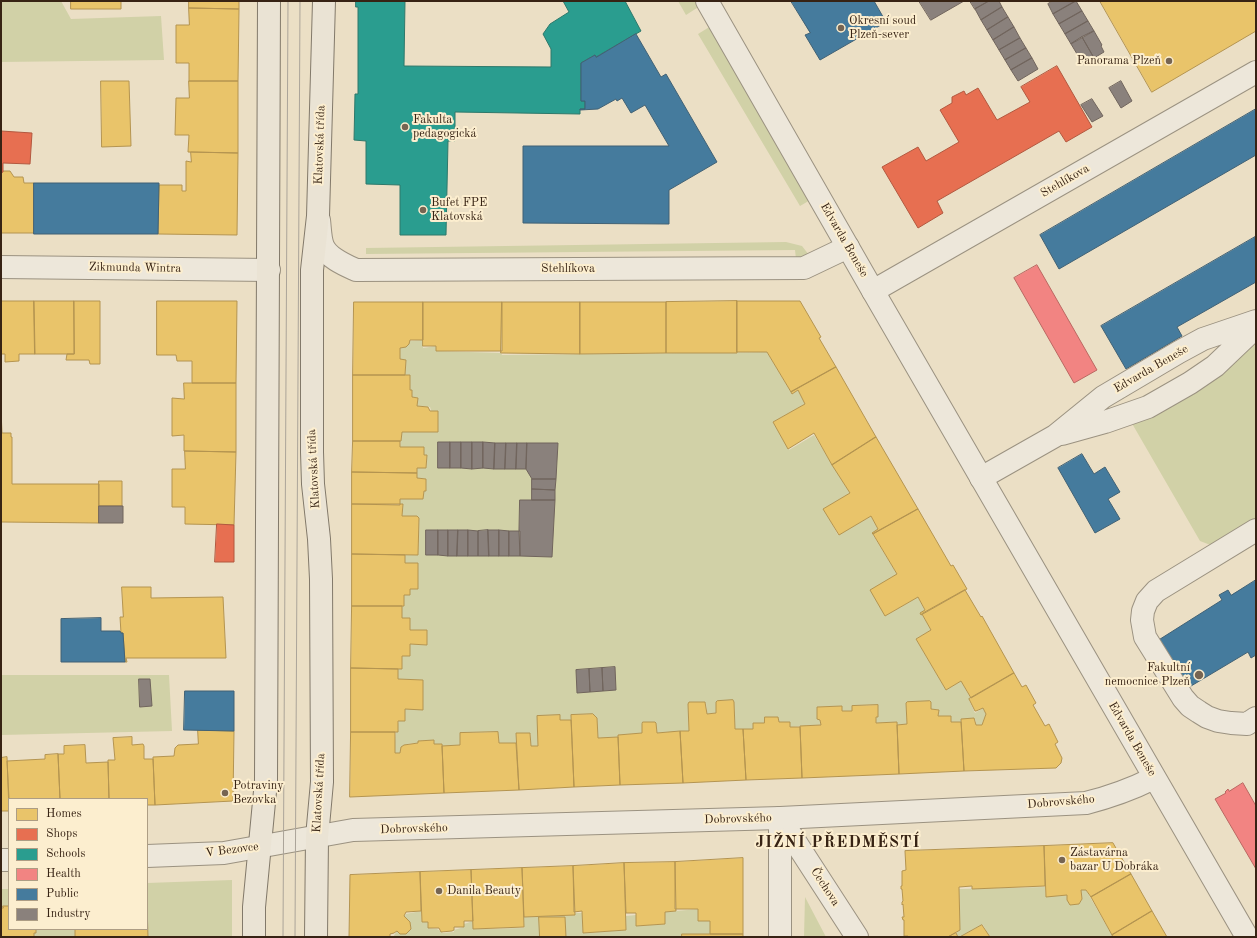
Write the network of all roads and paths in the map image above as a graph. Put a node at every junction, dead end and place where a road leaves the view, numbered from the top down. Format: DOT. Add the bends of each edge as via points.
graph roads {
  1 [pos="269,1"];
  2 [pos="324,1"];
  3 [pos="707,1"];
  4 [pos="1256,72"];
  5 [pos="318,216"];
  6 [pos="848,247"];
  7 [pos="1,267"];
  8 [pos="268,270"];
  9 [pos="873,291"];
  10 [pos="1256,321"];
  11 [pos="1256,327"];
  12 [pos="1055,436"];
  13 [pos="981,478"];
  14 [pos="1256,530"];
  15 [pos="1256,718"];
  16 [pos="1154,778"];
  17 [pos="780,818"];
  18 [pos="317,837"];
  19 [pos="260,847"];
  20 [pos="148,856"];
  21 [pos="254,937"];
  22 [pos="316,937"];
  23 [pos="780,937"];
  24 [pos="857,937"];
  25 [pos="1247,937"];
  1 -- 8 [label="main road"];
  2 -- 5 [label="main road, Klatovská třída"];
  3 -- 6 [label="street, Edvarda Beneše"];
  4 -- 9 [label="street, Stehlíkova"];
  5 -- 6 [label="street, Stehlíkova" via="323,246 328,254 356,270 804,268"];
  5 -- 18 [label="main road, Klatovská třída" via="312,270 312,452 321,579 322,782"];
  6 -- 9 [label="street, Edvarda Beneše"];
  7 -- 8 [label="street, Zikmunda Wintra"];
  8 -- 19 [label="main road" via="266,775"];
  9 -- 13 [label="street, Edvarda Beneše"];
  10 -- 12 [label="street, Edvarda Beneše" via="1204,339 1179,352 1103,397"];
  11 -- 12 [label="street, Edvarda Beneše" via="1215,366 1148,407"];
  12 -- 13 [label="street, Edvarda Beneše"];
  13 -- 16 [label="street, Edvarda Beneše"];
  14 -- 15 [label="street" via="1156,591 1147,602 1142,620 1145,637 1190,706 1207,717 1231,723 1247,724"];
  16 -- 17 [label="street, Dobrovského" via="1128,790 1086,802"];
  16 -- 25 [label="street, Edvarda Beneše"];
  17 -- 18 [label="street, Dobrovského" via="353,830"];
  17 -- 23 [label="street"];
  17 -- 24 [label="street, Čechova"];
  18 -- 19 [label="street, V Bezovce"];
  18 -- 22 [label="main road, Klatovská třída"];
  19 -- 20 [label="street, V Bezovce" via="224,853"];
  19 -- 21 [label="main road"];
}
